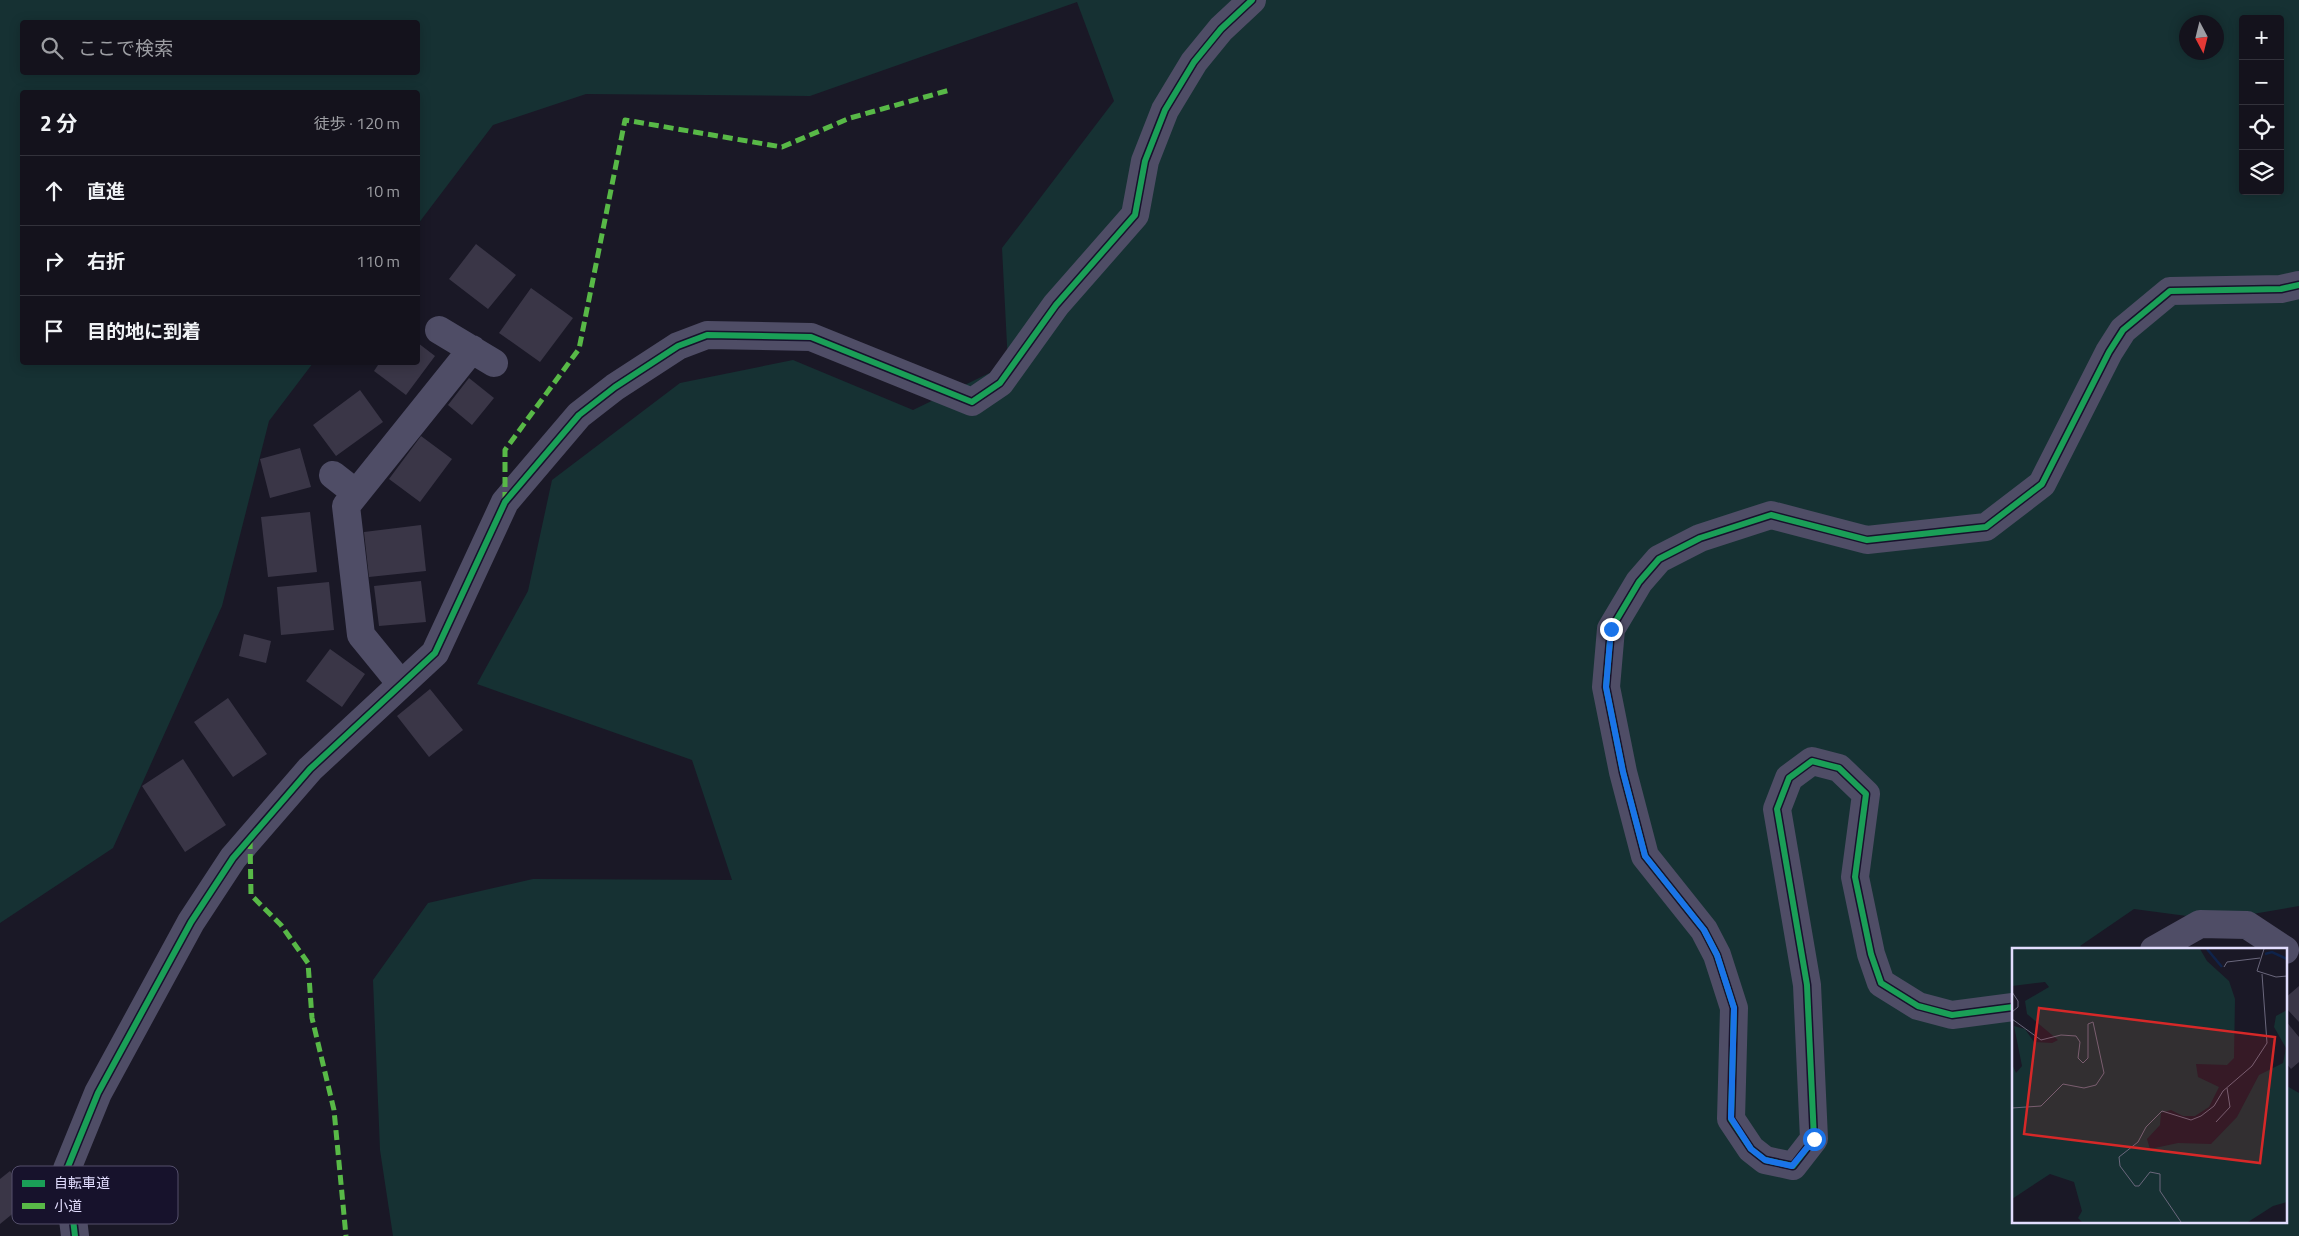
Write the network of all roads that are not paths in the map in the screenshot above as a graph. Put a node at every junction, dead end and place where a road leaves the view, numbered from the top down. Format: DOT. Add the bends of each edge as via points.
graph roads {
  1 [pos="1252,0"];
  2 [pos="2299,285"];
  3 [pos="439,330"];
  4 [pos="333,475"];
  5 [pos="356,493"];
  6 [pos="401,684"];
  7 [pos="2158,948"];
  8 [pos="2282,948"];
  9 [pos="2286,951"];
  10 [pos="2299,959"];
  11 [pos="2012,1007"];
  12 [pos="69,1166"];
  1 -- 6 [label="street" via="1221,29 1194,62 1165,110 1145,161 1135,215 1056,305 1000,383 972,402 811,338 707,335 678,346 614,387 579,415 504,502 436,652"];
  2 -- 11 [label="street" via="2281,289 2170,291 2123,330 2042,484 1986,527 1867,540 1771,515 1700,538 1660,559 1639,582 1611,629 1606,687 1623,772 1645,856 1704,930 1717,955 1734,1008 1731,1118 1751,1149 1765,1160 1792,1166 1814,1139 1807,985 1777,809 1790,778 1812,761 1839,768 1866,794 1855,877 1871,954 1881,983 1918,1006 1952,1014"];
  3 -- 5 [label="street" via="483,356"];
  4 -- 5 [label="street"];
  5 -- 6 [label="street" via="346,506 361,636"];
  6 -- 12 [label="street" via="310,768 233,858 191,922 98,1093"];
  7 -- 8 [label="street" via="2200,924 2247,925"];
  9 -- 10 [label="street"];
}
